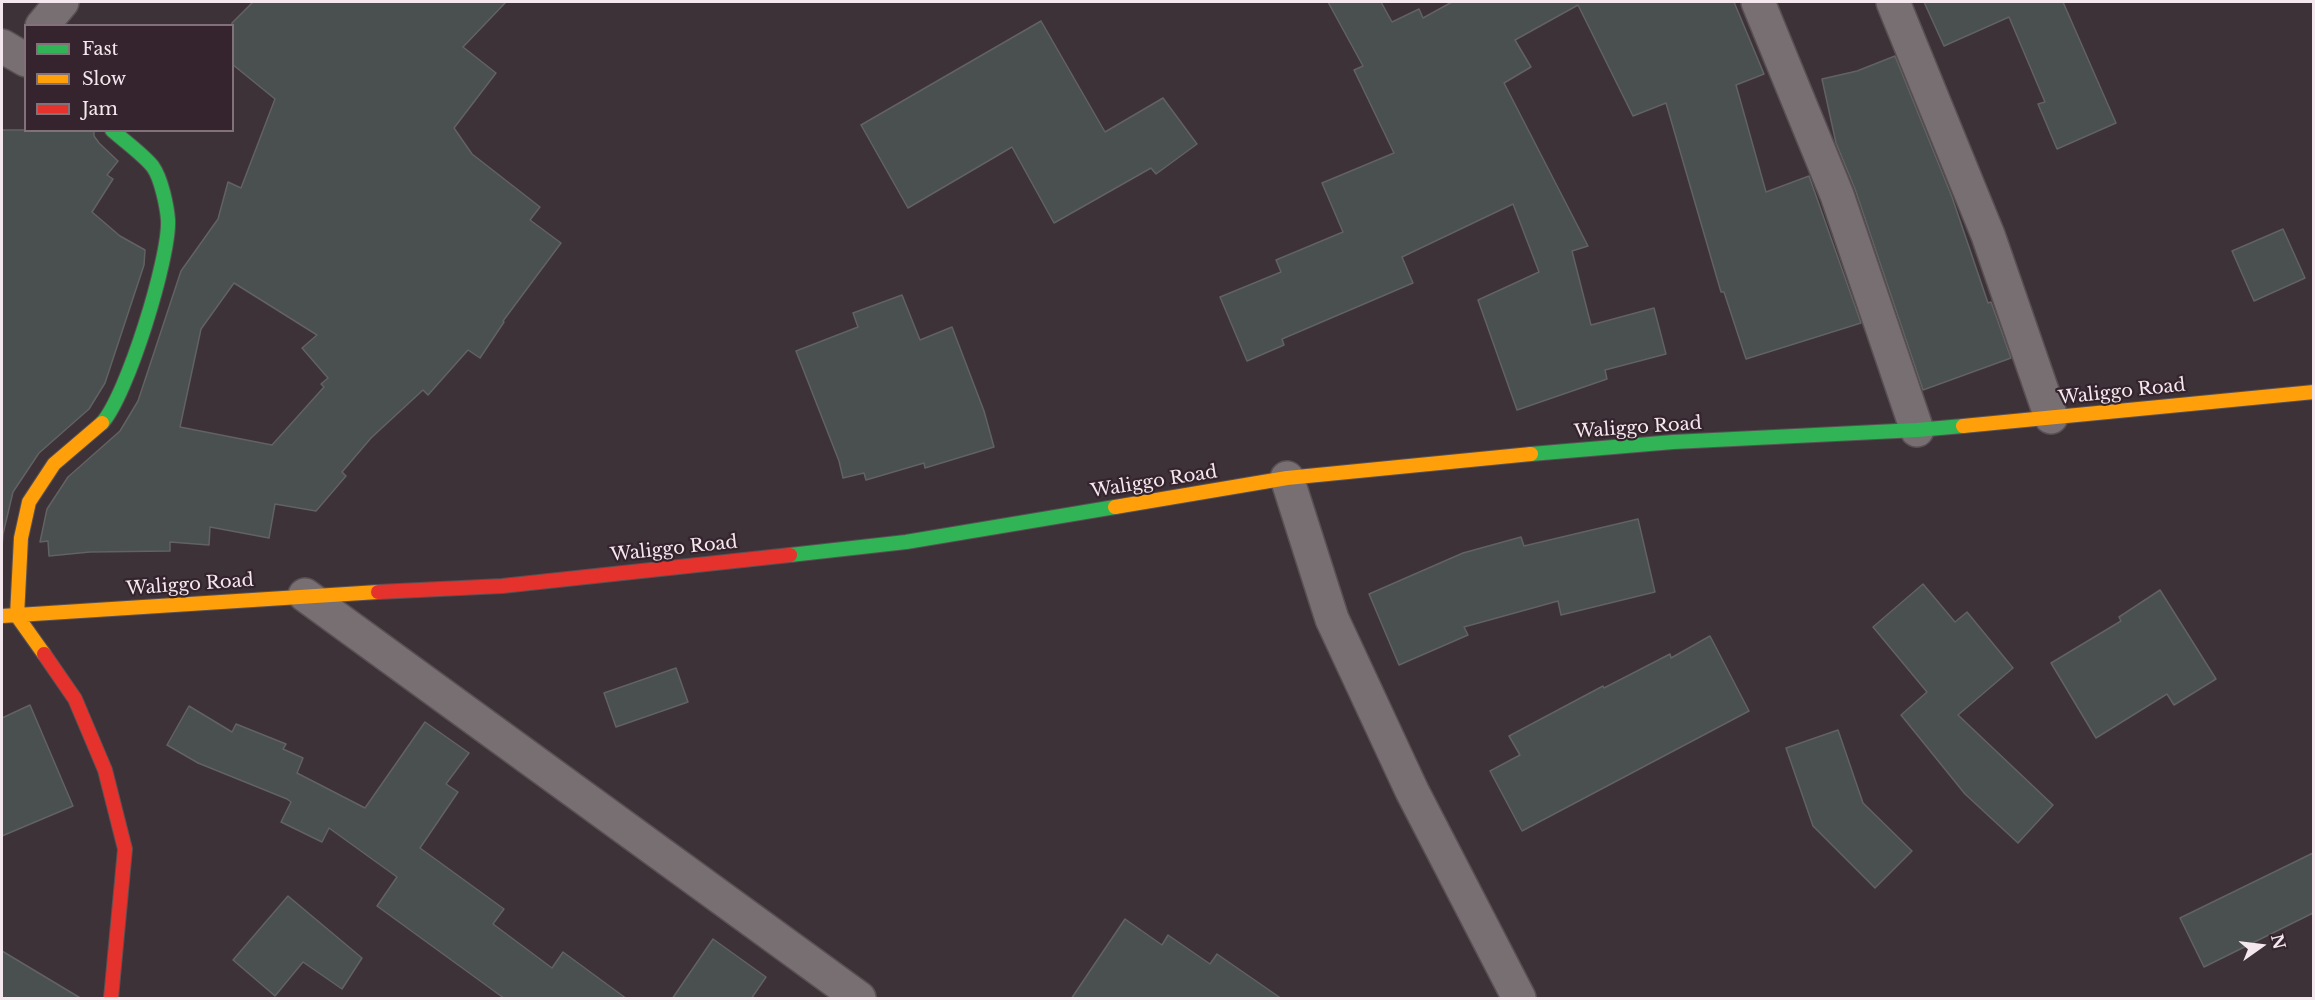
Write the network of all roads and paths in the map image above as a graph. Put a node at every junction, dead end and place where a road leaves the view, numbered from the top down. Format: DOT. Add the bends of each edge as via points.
graph roads {
  1 [pos="62,2"];
  2 [pos="1758,2"];
  3 [pos="1893,2"];
  4 [pos="44,24"];
  5 [pos="114,132"];
  6 [pos="2313,392"];
  7 [pos="2051,417"];
  8 [pos="1917,430"];
  9 [pos="1287,478"];
  10 [pos="305,595"];
  11 [pos="2,616"];
  12 [pos="17,616"];
  13 [pos="111,999"];
  14 [pos="859,999"];
  15 [pos="1519,999"];
  1 -- 4 [label="street"];
  2 -- 8 [label="street" via="1837,195"];
  3 -- 7 [label="street" via="1988,235"];
  5 -- 12 [label="street" via="153,167 163,194 168,221 162,269 122,392 104,421 54,464 29,502 21,538"];
  6 -- 7 [label="street, Waliggo Road"];
  7 -- 8 [label="street, Waliggo Road"];
  8 -- 9 [label="street, Waliggo Road" via="1674,442"];
  9 -- 10 [label="street, Waliggo Road" via="906,542 502,586"];
  9 -- 15 [label="street" via="1332,619 1412,791"];
  10 -- 12 [label="street, Waliggo Road"];
  10 -- 14 [label="street"];
  11 -- 12 [label="street, Waliggo Road"];
  12 -- 13 [label="street" via="75,699 105,770 125,849"];
}
